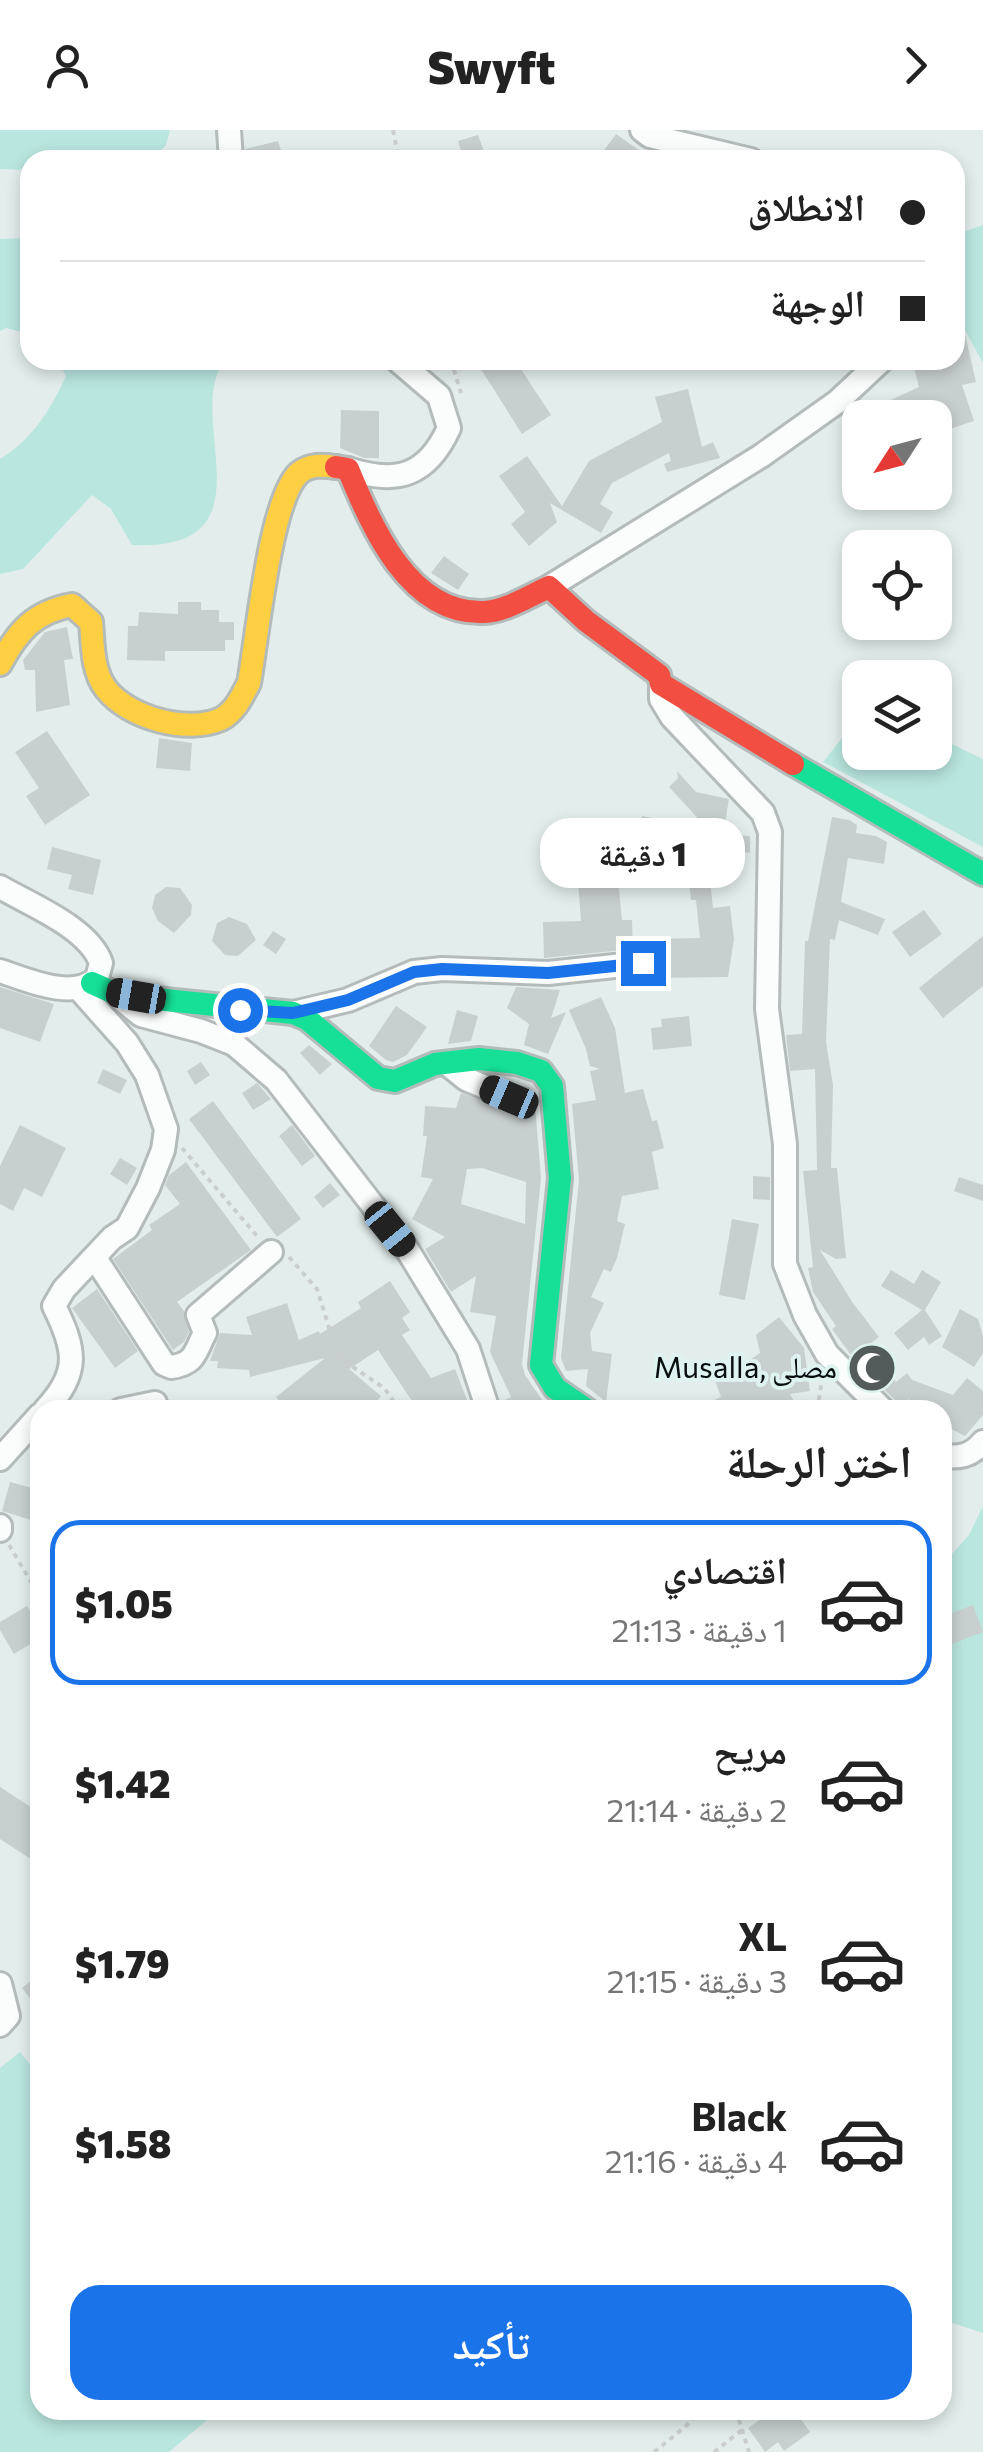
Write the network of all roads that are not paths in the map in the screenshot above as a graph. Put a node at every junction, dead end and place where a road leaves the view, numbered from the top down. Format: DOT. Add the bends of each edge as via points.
graph roads {
  1 [pos="642,130"];
  2 [pos="709,150"];
  3 [pos="409,370"];
  4 [pos="871,370"];
  5 [pos="348,468"];
  6 [pos="549,586"];
  7 [pos="0,664"];
  8 [pos="661,684"];
  9 [pos="983,874"];
  10 [pos="0,886"];
  11 [pos="643,963"];
  12 [pos="0,971"];
  13 [pos="95,988"];
  14 [pos="358,996"];
  15 [pos="293,1013"];
  16 [pos="331,1040"];
  17 [pos="446,1063"];
  18 [pos="509,1097"];
  19 [pos="272,1252"];
  20 [pos="94,1258"];
  21 [pos="54,1400"];
  22 [pos="485,1400"];
  23 [pos="572,1400"];
  24 [pos="873,1400"];
  25 [pos="30,1428"];
  26 [pos="983,1442"];
  27 [pos="952,1457"];
  28 [pos="0,1460"];
  29 [pos="0,1984"];
  30 [pos="0,2025"];
  1 -- 2 [label="street"];
  3 -- 5 [label="street" via="439,396 449,428 443,442 416,473 366,475"];
  4 -- 6 [label="street" via="761,456"];
  5 -- 6 [label="street" via="384,546 431,598 483,612"];
  5 -- 7 [label="street" via="314,465 296,475 287,492 249,683 222,718 180,725 121,703 97,672 91,622 72,606 28,619"];
  6 -- 8 [label="street" via="659,675"];
  8 -- 9 [label="street"];
  8 -- 24 [label="street" via="660,699 672,717 763,813 770,832 767,1009 785,1144 785,1264 828,1354"];
  10 -- 13 [label="street" via="90,942 101,963"];
  11 -- 14 [label="street" via="548,973 414,972"];
  12 -- 13 [label="street" via="58,987"];
  13 -- 15 [label="street"];
  13 -- 20 [label="street" via="157,1098 166,1129 148,1188 126,1228"];
  13 -- 22 [label="street" via="141,1015 234,1044 276,1080 408,1251 468,1349"];
  14 -- 15 [label="street"];
  14 -- 16 [label="street"];
  15 -- 16 [label="street"];
  16 -- 17 [label="street" via="378,1078 396,1081"];
  17 -- 18 [label="street"];
  17 -- 23 [label="street" via="517,1063 541,1071 552,1086 560,1178 541,1365"];
  19 -- 20 [label="street" via="198,1315 205,1333 199,1351 192,1361 171,1367"];
  20 -- 21 [label="street" via="54,1306 72,1362"];
  25 -- 28 [label="street"];
  26 -- 27 [label="street"];
  29 -- 30 [label="street" via="8,2016"];
}
